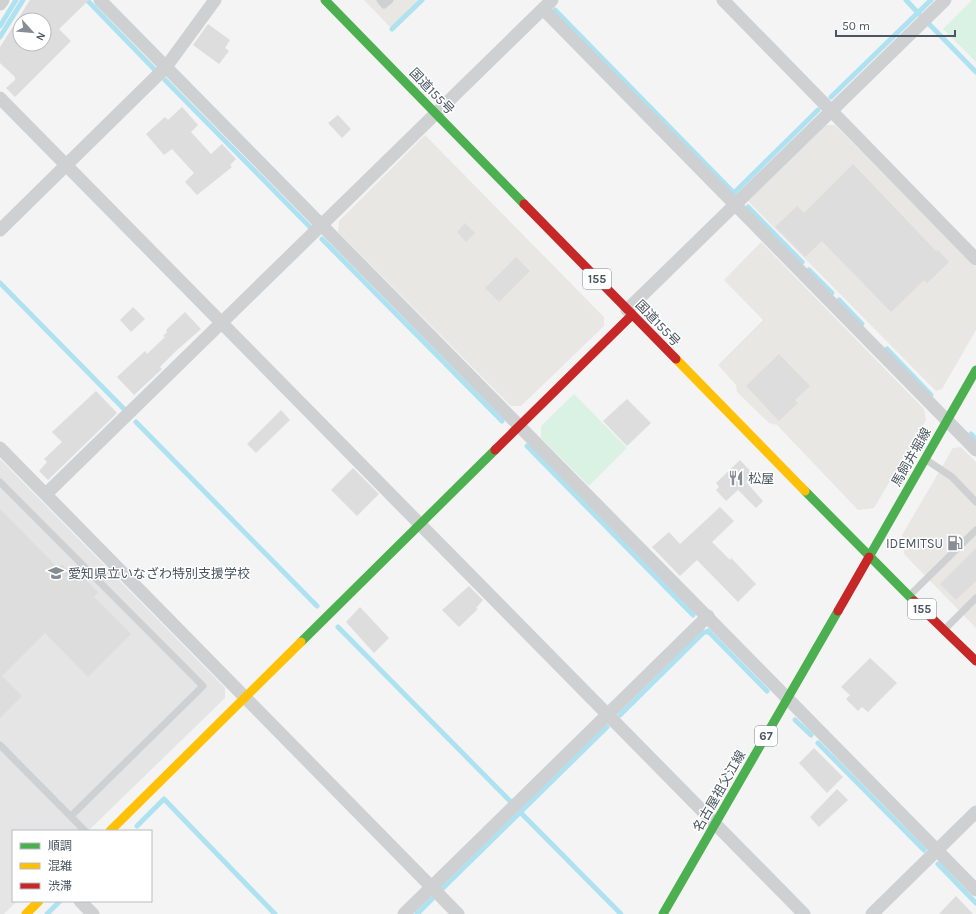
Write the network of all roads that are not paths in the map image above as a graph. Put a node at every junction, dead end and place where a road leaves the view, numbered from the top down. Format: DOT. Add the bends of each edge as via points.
graph roads {
  1 [pos="3,0"];
  2 [pos="100,0"];
  3 [pos="215,0"];
  4 [pos="325,0"];
  5 [pos="380,0"];
  6 [pos="390,0"];
  7 [pos="723,0"];
  8 [pos="945,0"];
  9 [pos="0,4"];
  10 [pos="547,4"];
  11 [pos="166,67"];
  12 [pos="0,98"];
  13 [pos="831,111"];
  14 [pos="436,114"];
  15 [pos="66,165"];
  16 [pos="735,205"];
  17 [pos="322,225"];
  18 [pos="0,230"];
  19 [pos="976,259"];
  20 [pos="630,313"];
  21 [pos="222,323"];
  22 [pos="976,370"];
  23 [pos="947,420"];
  24 [pos="520,426"];
  25 [pos="0,448"];
  26 [pos="976,450"];
  27 [pos="925,458"];
  28 [pos="0,482"];
  29 [pos="46,494"];
  30 [pos="976,502"];
  31 [pos="421,524"];
  32 [pos="976,530"];
  33 [pos="869,557"];
  34 [pos="909,596"];
  35 [pos="976,598"];
  36 [pos="708,616"];
  37 [pos="944,630"];
  38 [pos="976,661"];
  39 [pos="245,698"];
  40 [pos="788,698"];
  41 [pos="608,714"];
  42 [pos="0,745"];
  43 [pos="976,812"];
  44 [pos="71,816"];
  45 [pos="715,823"];
  46 [pos="84,830"];
  47 [pos="111,830"];
  48 [pos="937,850"];
  49 [pos="432,887"];
  50 [pos="976,890"];
  51 [pos="38,902"];
  52 [pos="81,902"];
  53 [pos="26,914"];
  54 [pos="93,914"];
  55 [pos="404,914"];
  56 [pos="458,914"];
  57 [pos="663,914"];
  58 [pos="804,914"];
  59 [pos="872,914"];
  1 -- 9 [label="street"];
  2 -- 11 [label="street"];
  3 -- 11 [label="street"];
  4 -- 14 [label="main road, 国道155号 / 155"];
  5 -- 6 [label="lane" via="384,5"];
  7 -- 13 [label="street"];
  8 -- 13 [label="street"];
  10 -- 14 [label="street"];
  10 -- 16 [label="street"];
  11 -- 15 [label="street"];
  11 -- 17 [label="street"];
  12 -- 15 [label="street"];
  13 -- 16 [label="street"];
  13 -- 19 [label="street"];
  14 -- 17 [label="street"];
  14 -- 20 [label="main road, 国道155号 / 155"];
  15 -- 18 [label="street"];
  15 -- 21 [label="street"];
  16 -- 20 [label="street"];
  16 -- 23 [label="street"];
  17 -- 21 [label="street"];
  17 -- 24 [label="street"];
  20 -- 24 [label="main road"];
  20 -- 33 [label="main road, 国道155号 / 155"];
  21 -- 29 [label="street"];
  21 -- 31 [label="street"];
  22 -- 23 [label="main road, 馬飼井堀線"];
  23 -- 26 [label="street"];
  23 -- 27 [label="main road, 馬飼井堀線"];
  24 -- 31 [label="main road"];
  24 -- 36 [label="street"];
  25 -- 29 [label="street"];
  27 -- 30 [label="lane" via="952,477"];
  27 -- 33 [label="main road, 馬飼井堀線"];
  28 -- 44 [label="lane" via="203,686"];
  29 -- 39 [label="street"];
  31 -- 39 [label="main road"];
  31 -- 41 [label="street"];
  32 -- 34 [label="lane"];
  33 -- 34 [label="main road, 国道155号 / 155"];
  33 -- 40 [label="main road, 名古屋祖父江線 / 67"];
  34 -- 37 [label="main road, 国道155号 / 155"];
  35 -- 37 [label="lane"];
  36 -- 40 [label="street"];
  36 -- 41 [label="street"];
  37 -- 38 [label="main road, 国道155号 / 155"];
  39 -- 47 [label="main road"];
  39 -- 49 [label="street"];
  40 -- 45 [label="main road, 名古屋祖父江線 / 67"];
  40 -- 48 [label="street"];
  41 -- 45 [label="street"];
  41 -- 49 [label="street"];
  42 -- 44 [label="lane"];
  43 -- 48 [label="street"];
  44 -- 46 [label="lane"];
  45 -- 57 [label="main road, 名古屋祖父江線 / 67"];
  45 -- 58 [label="street"];
  48 -- 50 [label="street"];
  48 -- 59 [label="street"];
  49 -- 55 [label="street"];
  49 -- 56 [label="street"];
  51 -- 53 [label="main road"];
  52 -- 54 [label="street"];
}
